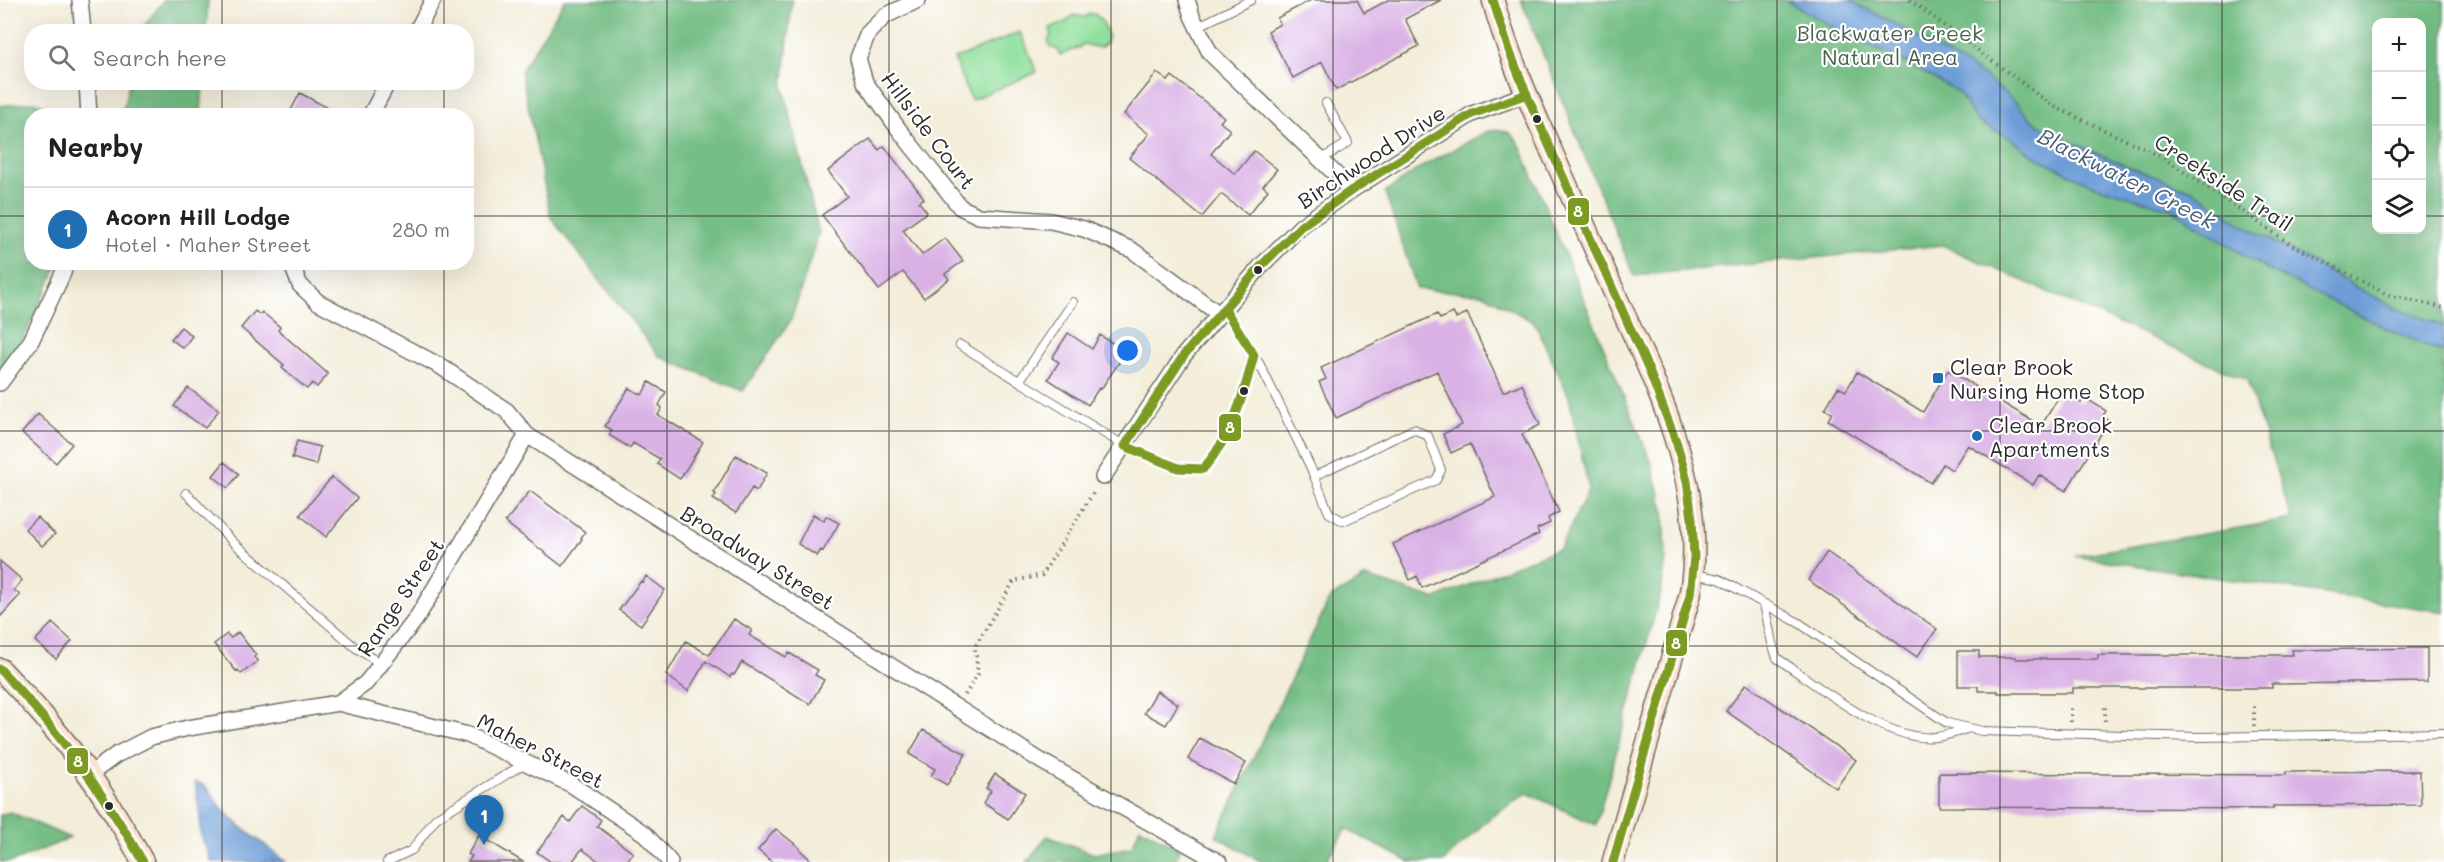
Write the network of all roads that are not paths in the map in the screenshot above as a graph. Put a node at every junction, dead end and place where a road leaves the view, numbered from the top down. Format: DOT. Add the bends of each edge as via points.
graph roads {
  1 [pos="80,0"];
  2 [pos="433,0"];
  3 [pos="918,0"];
  4 [pos="1187,0"];
  5 [pos="1251,0"];
  6 [pos="1493,0"];
  7 [pos="82,24"];
  8 [pos="420,24"];
  9 [pos="1197,27"];
  10 [pos="87,90"];
  11 [pos="384,90"];
  12 [pos="1527,94"];
  13 [pos="1326,104"];
  14 [pos="88,108"];
  15 [pos="374,108"];
  16 [pos="1320,159"];
  17 [pos="1352,190"];
  18 [pos="64,270"];
  19 [pos="295,270"];
  20 [pos="1073,302"];
  21 [pos="1222,311"];
  22 [pos="960,345"];
  23 [pos="1254,355"];
  24 [pos="1020,380"];
  25 [pos="0,383"];
  26 [pos="527,435"];
  27 [pos="1125,446"];
  28 [pos="1314,476"];
  29 [pos="1103,477"];
  30 [pos="186,493"];
  31 [pos="1694,574"];
  32 [pos="1764,604"];
  33 [pos="381,664"];
  34 [pos="0,669"];
  35 [pos="338,703"];
  36 [pos="1970,728"];
  37 [pos="2444,733"];
  38 [pos="525,762"];
  39 [pos="90,774"];
  40 [pos="143,862"];
  41 [pos="387,862"];
  42 [pos="670,862"];
  43 [pos="1219,862"];
  44 [pos="1613,862"];
  1 -- 7 [label="street"];
  2 -- 8 [label="street"];
  3 -- 21 [label="street, Hillside Court" via="885,16 868,33 858,58 865,82 960,207 979,216 1051,221 1084,229 1132,250"];
  4 -- 9 [label="street"];
  5 -- 9 [label="lane"];
  6 -- 12 [label="street"];
  9 -- 16 [label="street" via="1210,53"];
  10 -- 14 [label="street"];
  11 -- 15 [label="street"];
  12 -- 17 [label="street, Birchwood Drive" via="1472,114"];
  12 -- 31 [label="street" via="1667,415 1690,496"];
  13 -- 16 [label="lane" via="1348,143"];
  16 -- 17 [label="street"];
  17 -- 21 [label="street, Birchwood Drive" via="1301,226"];
  18 -- 25 [label="street" via="32,341"];
  19 -- 26 [label="street, Broadway Street" via="300,285 318,302 440,366 507,411"];
  20 -- 24 [label="lane"];
  21 -- 23 [label="lane"];
  21 -- 27 [label="street, Birchwood Drive" via="1184,355"];
  22 -- 24 [label="lane"];
  23 -- 27 [label="lane" via="1242,401 1216,457 1203,469 1179,468"];
  23 -- 28 [label="lane"];
  24 -- 27 [label="lane"];
  26 -- 33 [label="street, Range Street" via="416,619"];
  26 -- 43 [label="street, Broadway Street" via="1041,761"];
  27 -- 29 [label="street, Birchwood Drive"];
  28 -- 28 [label="lane" via="1329,513 1343,521 1436,480 1442,470 1428,436 1414,429"];
  30 -- 33 [label="lane" via="234,543 356,648"];
  31 -- 32 [label="lane" via="1719,579"];
  31 -- 44 [label="street"];
  32 -- 36 [label="lane" via="1799,623 1947,723"];
  32 -- 36 [label="lane" via="1777,658 1870,721 1908,735 1935,738"];
  33 -- 35 [label="street, Range Street" via="366,683"];
  34 -- 39 [label="street" via="62,735"];
  35 -- 38 [label="street, Maher Street" via="468,735"];
  35 -- 39 [label="street, Range Street" via="151,737 116,754"];
  36 -- 37 [label="lane" via="2197,737"];
  38 -- 41 [label="lane" via="436,818 412,850"];
  38 -- 42 [label="street, Maher Street" via="572,784 645,834"];
  39 -- 40 [label="street"];
}
